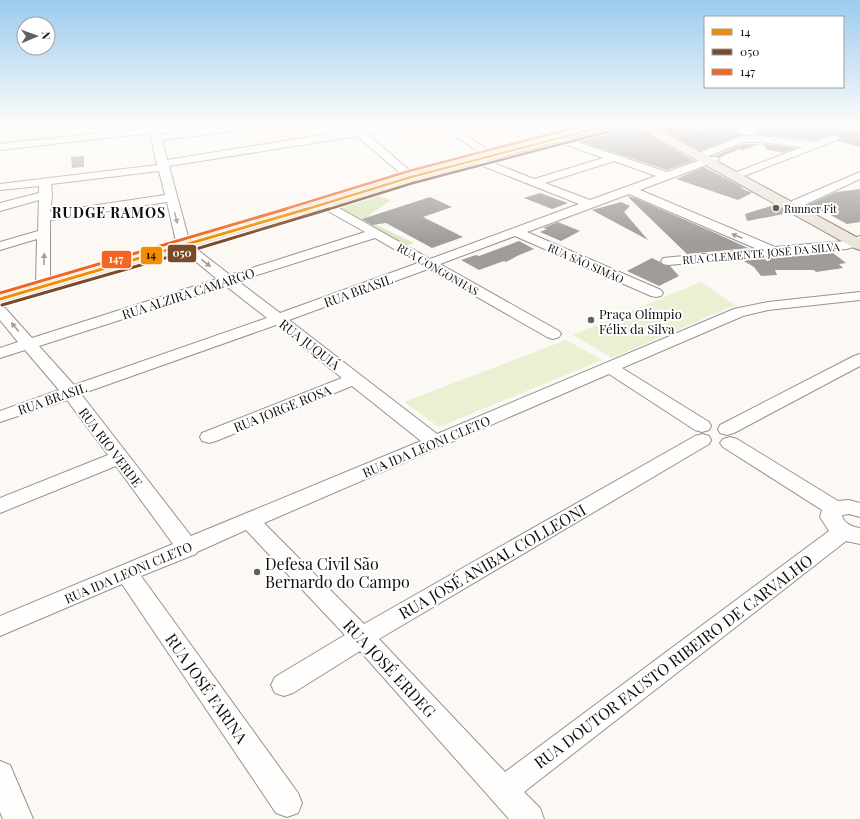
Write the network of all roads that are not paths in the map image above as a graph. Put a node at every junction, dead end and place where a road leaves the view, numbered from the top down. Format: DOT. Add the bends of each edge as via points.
graph roads {
  1 [pos="167,164"];
  2 [pos="396,164"];
  3 [pos="461,164"];
  4 [pos="488,164"];
  5 [pos="593,164"];
  6 [pos="632,164"];
  7 [pos="694,164"];
  8 [pos="720,164"];
  9 [pos="721,164"];
  10 [pos="765,164"];
  11 [pos="163,165"];
  12 [pos="741,174"];
  13 [pos="860,175"];
  14 [pos="667,176"];
  15 [pos="411,177"];
  16 [pos="46,181"];
  17 [pos="535,182"];
  18 [pos="0,187"];
  19 [pos="630,190"];
  20 [pos="46,195"];
  21 [pos="171,198"];
  22 [pos="323,203"];
  23 [pos="589,204"];
  24 [pos="796,204"];
  25 [pos="0,207"];
  26 [pos="45,217"];
  27 [pos="516,232"];
  28 [pos="45,233"];
  29 [pos="376,233"];
  30 [pos="859,241"];
  31 [pos="0,246"];
  32 [pos="184,246"];
  33 [pos="773,252"];
  34 [pos="668,261"];
  35 [pos="429,264"];
  36 [pos="228,280"];
  37 [pos="43,286"];
  38 [pos="656,293"];
  39 [pos="860,296"];
  40 [pos="0,298"];
  41 [pos="0,311"];
  42 [pos="279,319"];
  43 [pos="554,334"];
  44 [pos="29,344"];
  45 [pos="0,353"];
  46 [pos="860,359"];
  47 [pos="610,368"];
  48 [pos="354,379"];
  49 [pos="70,392"];
  50 [pos="0,417"];
  51 [pos="702,433"];
  52 [pos="728,436"];
  53 [pos="210,438"];
  54 [pos="435,442"];
  55 [pos="118,458"];
  56 [pos="0,506"];
  57 [pos="860,510"];
  58 [pos="249,520"];
  59 [pos="846,526"];
  60 [pos="188,548"];
  61 [pos="128,573"];
  62 [pos="0,626"];
  63 [pos="362,637"];
  64 [pos="284,685"];
  65 [pos="0,775"];
  66 [pos="503,791"];
  67 [pos="287,803"];
  68 [pos="18,819"];
  69 [pos="529,819"];
  1 -- 11 [label="street"];
  2 -- 15 [label="street"];
  3 -- 15 [label="main road"];
  4 -- 17 [label="street"];
  5 -- 17 [label="street"];
  6 -- 14 [label="street"];
  7 -- 14 [label="street, RUA BRASIL"];
  8 -- 30 [label="main road"];
  9 -- 12 [label="main road"];
  10 -- 12 [label="street"];
  11 -- 16 [label="street"];
  11 -- 21 [label="street"];
  12 -- 24 [label="main road"];
  13 -- 24 [label="street"];
  14 -- 19 [label="street, RUA BRASIL"];
  15 -- 22 [label="main road"];
  16 -- 18 [label="street"];
  16 -- 20 [label="street"];
  17 -- 23 [label="street"];
  19 -- 23 [label="street, RUA BRASIL"];
  33 -- 19 [label="street, one-way"];
  20 -- 25 [label="street"];
  20 -- 26 [label="street"];
  21 -- 26 [label="street"];
  21 -- 32 [label="street, one-way"];
  22 -- 29 [label="street, RUA CONGONHAS"];
  22 -- 32 [label="main road"];
  23 -- 27 [label="street, RUA BRASIL"];
  24 -- 30 [label="main road"];
  26 -- 28 [label="street"];
  27 -- 35 [label="street, RUA BRASIL"];
  27 -- 38 [label="street, RUA SÃO SIMÃO"];
  28 -- 31 [label="street"];
  37 -- 28 [label="street, one-way"];
  29 -- 35 [label="street, RUA CONGONHAS"];
  29 -- 36 [label="street, RUA ALZIRA CAMARGO"];
  30 -- 33 [label="street, RUA CLEMENTE JOSÉ DA SILVA" via="848,245"];
  32 -- 36 [label="street, RUA JUQUIÁ, one-way"];
  32 -- 37 [label="main road"];
  33 -- 34 [label="street, RUA CLEMENTE JOSÉ DA SILVA"];
  35 -- 42 [label="street, RUA BRASIL"];
  35 -- 43 [label="street, RUA CONGONHAS"];
  36 -- 42 [label="street, RUA JUQUIÁ"];
  36 -- 44 [label="street, RUA ALZIRA CAMARGO"];
  37 -- 40 [label="main road"];
  39 -- 47 [label="street, RUA IDA LEONI CLETO" via="749,309"];
  44 -- 41 [label="street, RUA RIO VERDE, one-way"];
  42 -- 48 [label="street, RUA JUQUIÁ"];
  42 -- 49 [label="street, RUA BRASIL"];
  44 -- 45 [label="street, RUA ALZIRA CAMARGO"];
  44 -- 49 [label="street, RUA RIO VERDE"];
  46 -- 52 [label="street"];
  47 -- 51 [label="street"];
  47 -- 54 [label="street, RUA IDA LEONI CLETO"];
  48 -- 53 [label="street, RUA JORGE ROSA"];
  48 -- 54 [label="street, RUA JUQUIÁ"];
  49 -- 50 [label="street, RUA BRASIL"];
  49 -- 55 [label="street, RUA RIO VERDE"];
  51 -- 52 [label="street" via="718,446"];
  51 -- 63 [label="street, RUA JOSÉ ANIBAL COLLEONI"];
  52 -- 59 [label="street"];
  54 -- 58 [label="street, RUA IDA LEONI CLETO"];
  55 -- 56 [label="street"];
  55 -- 60 [label="street, RUA RIO VERDE"];
  57 -- 59 [label="street" via="845,507"];
  58 -- 60 [label="street, RUA IDA LEONI CLETO"];
  58 -- 63 [label="street, RUA JOSÉ ERDEG"];
  59 -- 66 [label="street, RUA DOUTOR FAUSTO RIBEIRO DE CARVALHO"];
  60 -- 61 [label="street, RUA IDA LEONI CLETO"];
  61 -- 62 [label="street, RUA IDA LEONI CLETO"];
  61 -- 67 [label="street, RUA JOSÉ FARINA"];
  63 -- 64 [label="street, RUA JOSÉ ANIBAL COLLEONI"];
  63 -- 66 [label="street, RUA JOSÉ ERDEG"];
  65 -- 68 [label="street"];
  66 -- 69 [label="street, RUA JOSÉ ERDEG"];
}
